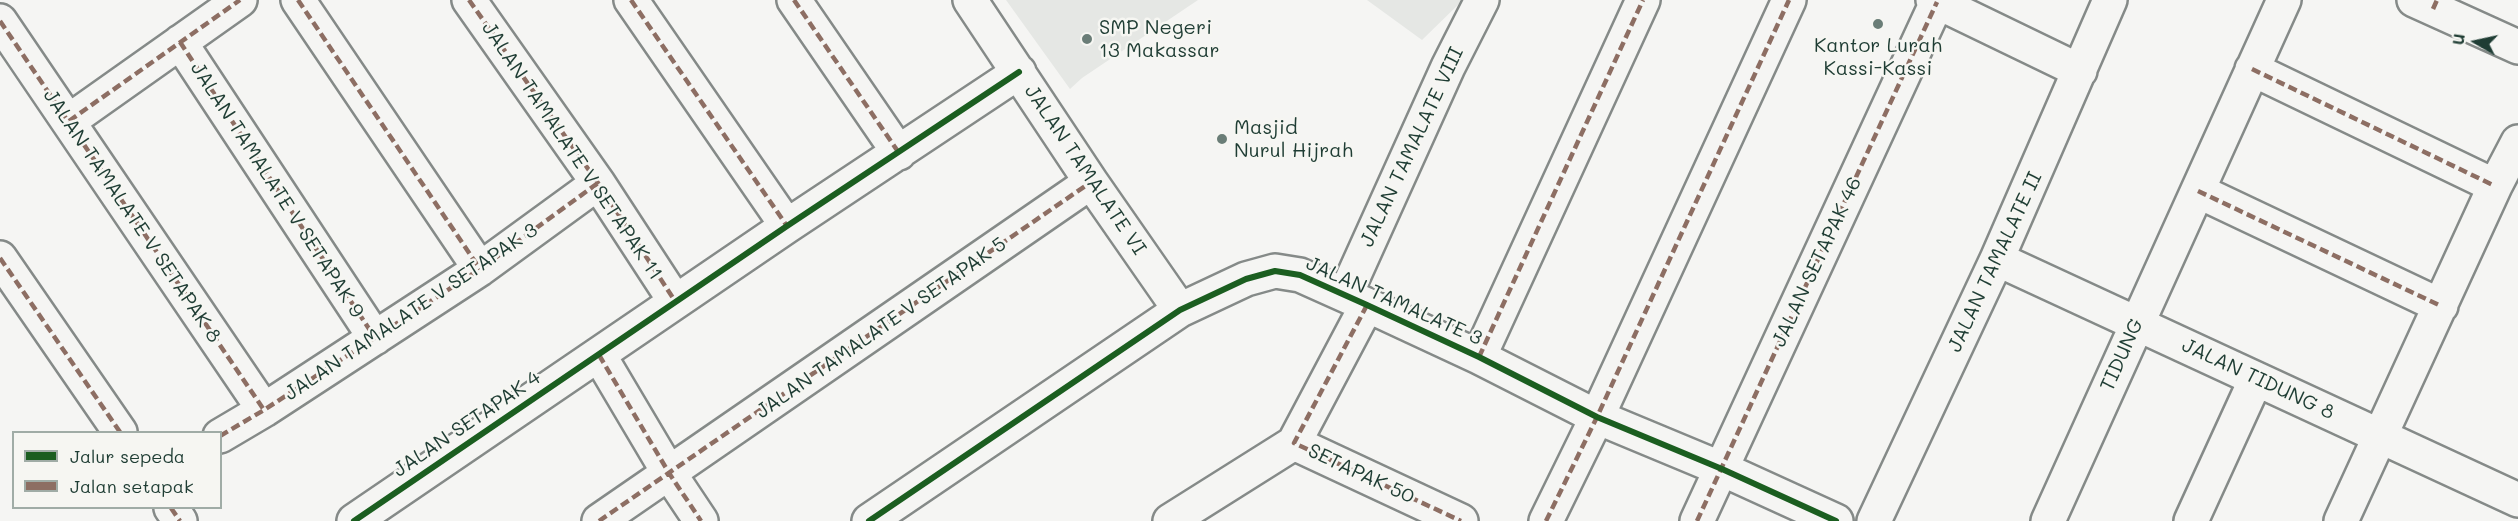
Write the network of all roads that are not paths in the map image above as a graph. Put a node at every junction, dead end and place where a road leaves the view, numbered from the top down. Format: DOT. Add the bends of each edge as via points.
graph roads {
  1 [pos="240,0"];
  2 [pos="298,0"];
  3 [pos="469,0"];
  4 [pos="631,0"];
  5 [pos="794,0"];
  6 [pos="970,0"];
  7 [pos="1482,0"];
  8 [pos="1643,0"];
  9 [pos="1789,0"];
  10 [pos="2110,0"];
  11 [pos="2284,0"];
  12 [pos="1935,1"];
  13 [pos="2428,3"];
  14 [pos="0,21"];
  15 [pos="180,42"];
  16 [pos="2518,47"];
  17 [pos="2252,69"];
  18 [pos="2080,70"];
  19 [pos="1019,72"];
  20 [pos="69,121"];
  21 [pos="899,153"];
  22 [pos="2509,167"];
  23 [pos="1091,182"];
  24 [pos="598,183"];
  25 [pos="2198,191"];
  26 [pos="787,226"];
  27 [pos="0,258"];
  28 [pos="1997,259"];
  29 [pos="480,269"];
  30 [pos="1356,300"];
  31 [pos="675,301"];
  32 [pos="2441,306"];
  33 [pos="1180,310"];
  34 [pos="2136,323"];
  35 [pos="375,338"];
  36 [pos="599,355"];
  37 [pos="1479,357"];
  38 [pos="2256,379"];
  39 [pos="264,410"];
  40 [pos="1597,417"];
  41 [pos="119,431"];
  42 [pos="222,435"];
  43 [pos="2381,436"];
  44 [pos="1294,443"];
  45 [pos="1722,469"];
  46 [pos="669,473"];
  47 [pos="2511,499"];
  48 [pos="354,521"];
  49 [pos="599,521"];
  50 [pos="701,521"];
  51 [pos="869,521"];
  52 [pos="1170,521"];
  53 [pos="1461,521"];
  54 [pos="1546,521"];
  55 [pos="1697,521"];
  56 [pos="1836,521"];
  57 [pos="1874,521"];
  58 [pos="2048,521"];
  59 [pos="2191,521"];
  60 [pos="2341,521"];
  1 -- 15 [label="street"];
  2 -- 29 [label="street"];
  3 -- 24 [label="street, JALAN TAMALATE V SETAPAK 11"];
  4 -- 26 [label="street"];
  5 -- 21 [label="street"];
  6 -- 19 [label="street, JALAN TAMALATE VI"];
  7 -- 30 [label="street, JALAN TAMALATE VIII" via="1448,67"];
  8 -- 37 [label="street"];
  9 -- 40 [label="street"];
  10 -- 18 [label="street, JALAN TAMALATE II"];
  11 -- 17 [label="street, TIDUNG"];
  12 -- 18 [label="street"];
  12 -- 45 [label="street, JALAN SETAPAK 46"];
  13 -- 16 [label="street"];
  14 -- 20 [label="street, JALAN TAMALATE V SETAPAK 8"];
  15 -- 20 [label="street"];
  15 -- 35 [label="street, JALAN TAMALATE V SETAPAK 9"];
  17 -- 22 [label="street"];
  17 -- 25 [label="street, TIDUNG"];
  18 -- 28 [label="street, JALAN TAMALATE II"];
  19 -- 21 [label="street, JALAN SETAPAK 4"];
  19 -- 23 [label="street, JALAN TAMALATE VI"];
  20 -- 39 [label="street, JALAN TAMALATE V SETAPAK 8"];
  21 -- 26 [label="street, JALAN SETAPAK 4"];
  22 -- 32 [label="street"];
  23 -- 33 [label="street, JALAN TAMALATE VI"];
  23 -- 46 [label="street, JALAN TAMALATE V SETAPAK 5"];
  24 -- 29 [label="street, JALAN TAMALATE V SETAPAK 3"];
  24 -- 31 [label="street, JALAN TAMALATE V SETAPAK 11"];
  25 -- 32 [label="street"];
  25 -- 34 [label="street, TIDUNG"];
  26 -- 31 [label="street, JALAN SETAPAK 4"];
  27 -- 41 [label="street"];
  28 -- 34 [label="street, JALAN TIDUNG 8"];
  28 -- 57 [label="street, JALAN TAMALATE II"];
  29 -- 35 [label="street, JALAN TAMALATE V SETAPAK 3"];
  30 -- 33 [label="street, JALAN TAMALATE 3" via="1300,275 1275,271 1246,279"];
  30 -- 37 [label="street, JALAN TAMALATE 3"];
  30 -- 44 [label="street, JALAN TAMALATE VIII"];
  31 -- 36 [label="street, JALAN SETAPAK 4"];
  32 -- 43 [label="street"];
  33 -- 51 [label="street, JALAN TAMALATE 3"];
  34 -- 38 [label="street, JALAN TIDUNG 8"];
  34 -- 58 [label="street, TIDUNG"];
  35 -- 39 [label="street, JALAN TAMALATE V SETAPAK 3"];
  36 -- 46 [label="street"];
  36 -- 48 [label="street, JALAN SETAPAK 4"];
  37 -- 40 [label="street, JALAN TAMALATE 3"];
  38 -- 43 [label="street, JALAN TIDUNG 8"];
  38 -- 59 [label="street"];
  39 -- 42 [label="street, JALAN TAMALATE V SETAPAK 3"];
  40 -- 45 [label="street, JALAN TAMALATE 3"];
  40 -- 54 [label="street"];
  43 -- 47 [label="street, JALAN TIDUNG 8"];
  43 -- 60 [label="street"];
  44 -- 52 [label="street"];
  44 -- 53 [label="street, SETAPAK 50"];
  45 -- 55 [label="street, JALAN SETAPAK 46"];
  45 -- 56 [label="street, JALAN TAMALATE 3"];
  46 -- 49 [label="street, JALAN TAMALATE V SETAPAK 5"];
  46 -- 50 [label="street"];
}
